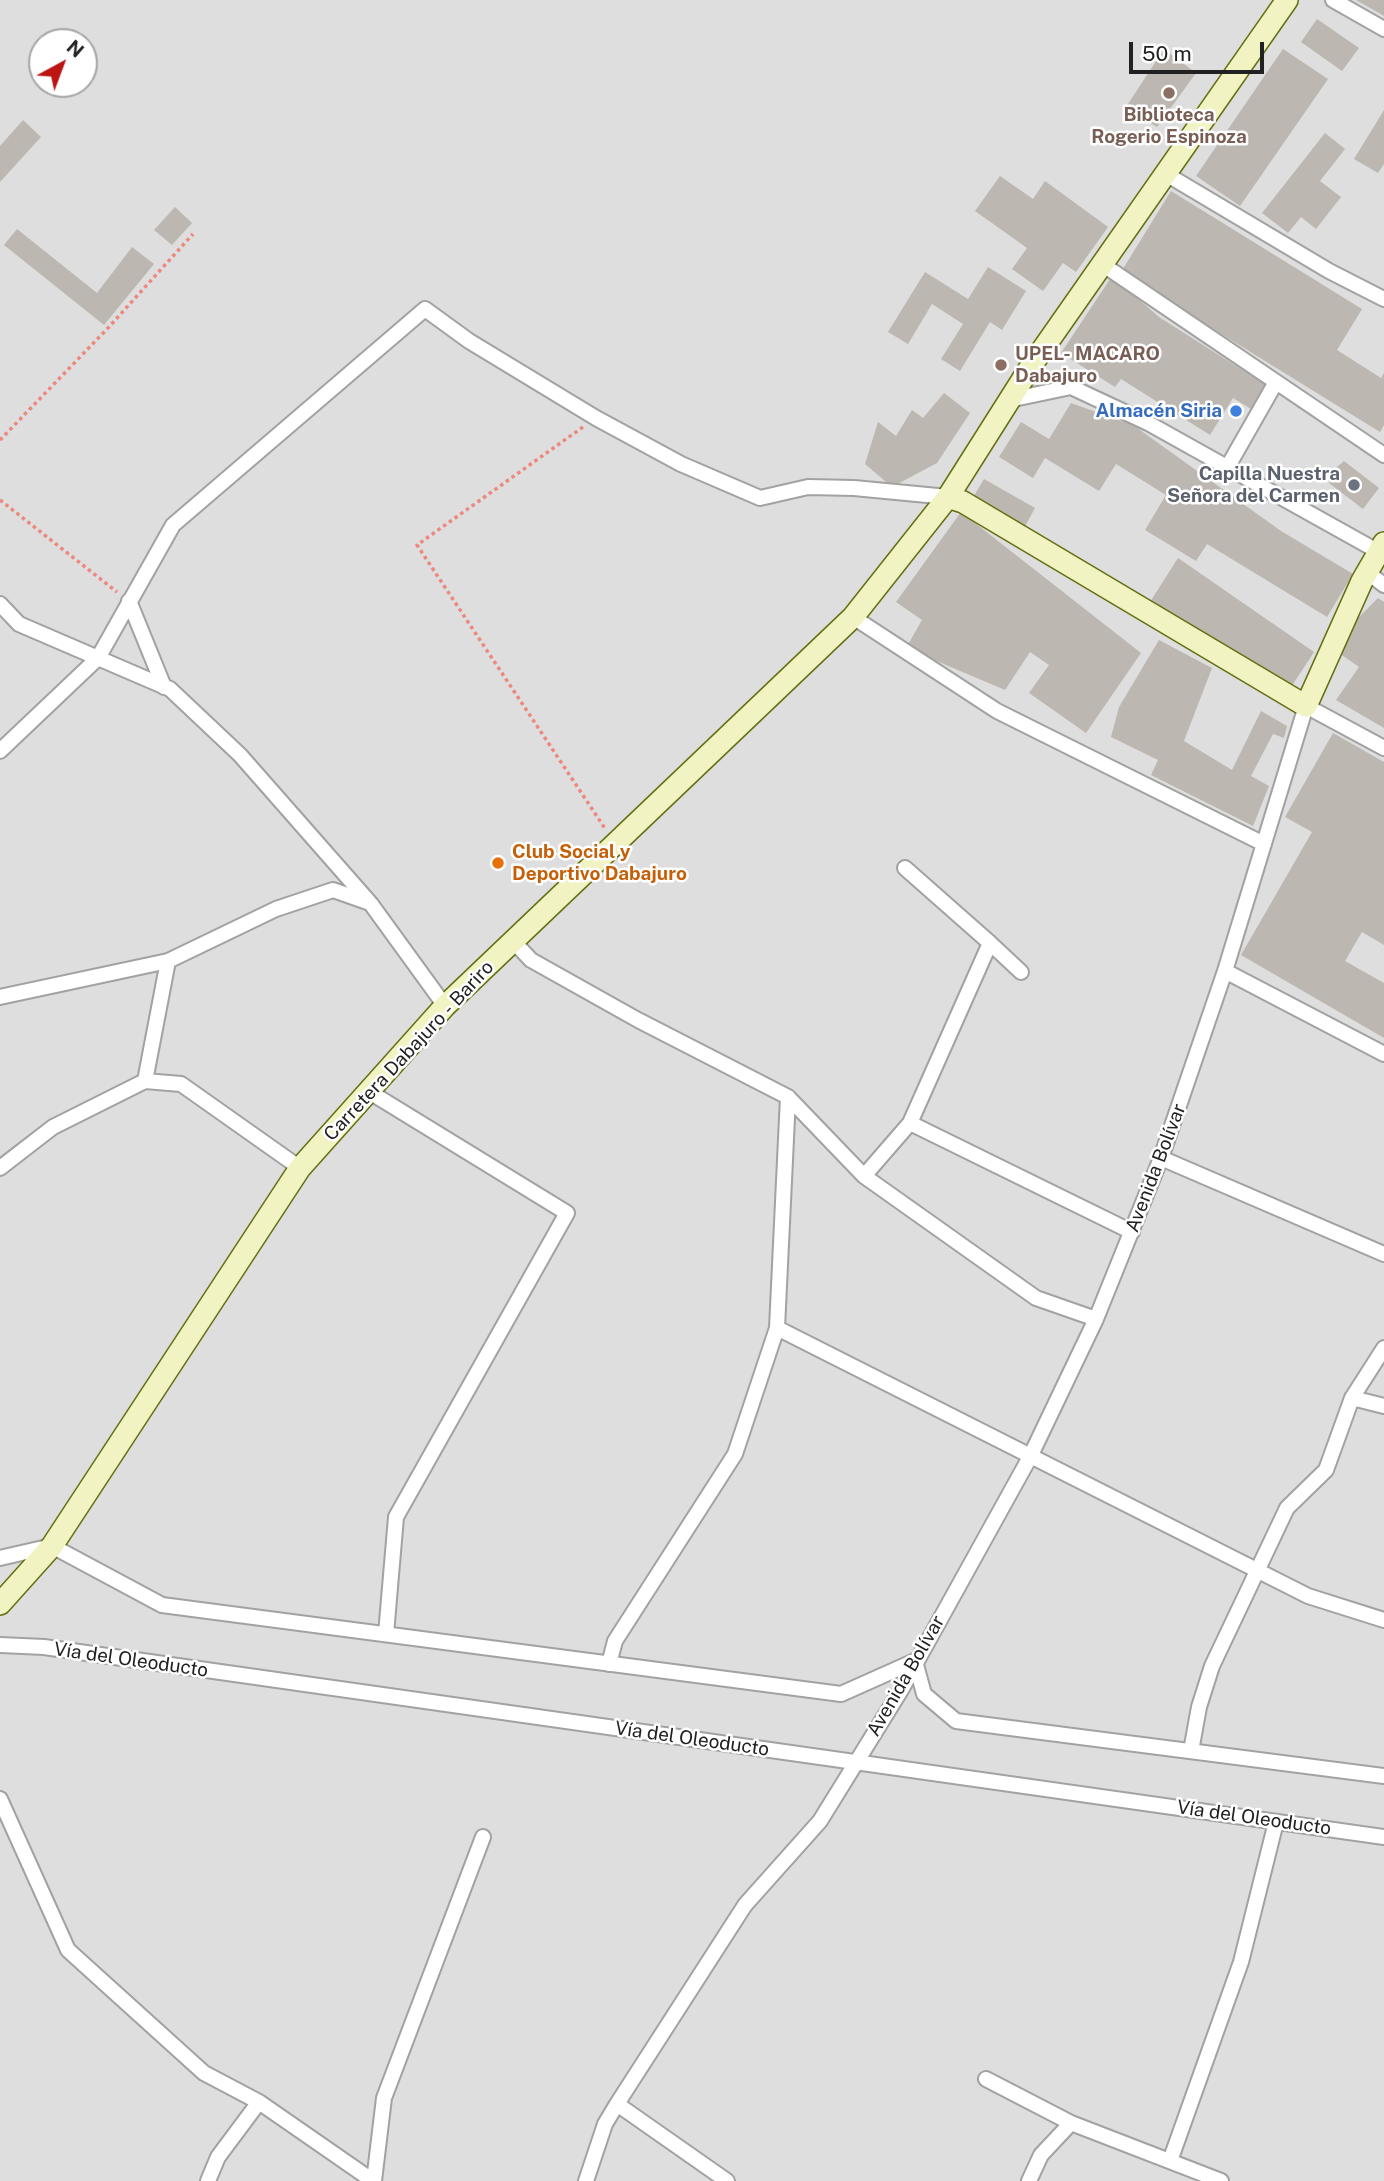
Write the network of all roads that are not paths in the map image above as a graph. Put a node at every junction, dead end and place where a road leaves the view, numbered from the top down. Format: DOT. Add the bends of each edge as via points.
graph roads {
  1 [pos="1287,0"];
  2 [pos="1332,0"];
  3 [pos="1384,29"];
  4 [pos="1166,174"];
  5 [pos="1102,264"];
  6 [pos="1384,299"];
  7 [pos="1276,382"];
  8 [pos="1009,400"];
  9 [pos="1384,455"];
  10 [pos="1227,468"];
  11 [pos="948,497"];
  12 [pos="1381,547"];
  13 [pos="1376,579"];
  14 [pos="129,601"];
  15 [pos="0,604"];
  16 [pos="853,617"];
  17 [pos="98,658"];
  18 [pos="164,687"];
  19 [pos="1306,706"];
  20 [pos="1384,748"];
  21 [pos="0,751"];
  22 [pos="1264,844"];
  23 [pos="905,868"];
  24 [pos="371,904"];
  25 [pos="513,941"];
  26 [pos="990,943"];
  27 [pos="168,961"];
  28 [pos="1225,971"];
  29 [pos="1021,972"];
  30 [pos="0,997"];
  31 [pos="445,1006"];
  32 [pos="1384,1054"];
  33 [pos="145,1081"];
  34 [pos="368,1091"];
  35 [pos="788,1097"];
  36 [pos="910,1123"];
  37 [pos="1161,1158"];
  38 [pos="0,1168"];
  39 [pos="300,1168"];
  40 [pos="864,1175"];
  41 [pos="1132,1232"];
  42 [pos="1384,1254"];
  43 [pos="1096,1320"];
  44 [pos="777,1328"];
  45 [pos="1384,1348"];
  46 [pos="1352,1398"];
  47 [pos="1384,1406"];
  48 [pos="1030,1457"];
  49 [pos="52,1546"];
  50 [pos="0,1558"];
  51 [pos="1257,1570"];
  52 [pos="0,1604"];
  53 [pos="1384,1620"];
  54 [pos="386,1634"];
  55 [pos="0,1645"];
  56 [pos="915,1661"];
  57 [pos="609,1664"];
  58 [pos="1191,1751"];
  59 [pos="856,1762"];
  60 [pos="1384,1776"];
  61 [pos="0,1799"];
  62 [pos="1276,1822"];
  63 [pos="483,1837"];
  64 [pos="1384,1837"];
  65 [pos="986,2080"];
  66 [pos="259,2102"];
  67 [pos="617,2104"];
  68 [pos="1071,2123"];
  69 [pos="1170,2161"];
  70 [pos="208,2181"];
  71 [pos="374,2181"];
  72 [pos="586,2181"];
  73 [pos="727,2181"];
  74 [pos="1028,2181"];
  75 [pos="1220,2181"];
  1 -- 4 [label="street, Carretera Dabajuro - Bariro"];
  2 -- 3 [label="street"];
  4 -- 5 [label="street, Carretera Dabajuro - Bariro"];
  4 -- 6 [label="street"];
  5 -- 7 [label="street"];
  5 -- 8 [label="street, Carretera Dabajuro - Bariro"];
  7 -- 9 [label="street"];
  7 -- 10 [label="street"];
  8 -- 10 [label="street" via="1071,387"];
  8 -- 11 [label="street, Carretera Dabajuro - Bariro"];
  10 -- 12 [label="street"];
  11 -- 14 [label="street" via="808,487 760,498 681,464 596,418 425,309 173,525"];
  11 -- 16 [label="street, Carretera Dabajuro - Bariro"];
  11 -- 19 [label="street"];
  12 -- 13 [label="street, Avenida Bolívar"];
  13 -- 19 [label="street, Avenida Bolívar"];
  14 -- 17 [label="street"];
  14 -- 18 [label="street"];
  15 -- 17 [label="street" via="19,624"];
  16 -- 22 [label="street" via="997,711"];
  16 -- 25 [label="street, Carretera Dabajuro - Bariro"];
  17 -- 18 [label="street"];
  17 -- 21 [label="street"];
  18 -- 24 [label="street" via="240,755"];
  19 -- 20 [label="street"];
  19 -- 22 [label="street, Avenida Bolívar"];
  22 -- 28 [label="street, Avenida Bolívar"];
  23 -- 26 [label="street"];
  24 -- 27 [label="street" via="333,890 276,909"];
  24 -- 31 [label="street"];
  25 -- 31 [label="street, Carretera Dabajuro - Bariro"];
  25 -- 35 [label="street" via="531,960"];
  26 -- 29 [label="street"];
  26 -- 36 [label="street"];
  27 -- 30 [label="street"];
  27 -- 33 [label="street"];
  28 -- 32 [label="street"];
  28 -- 37 [label="street, Avenida Bolívar"];
  31 -- 34 [label="street, Carretera Dabajuro - Bariro"];
  33 -- 38 [label="street" via="53,1127"];
  33 -- 39 [label="street" via="181,1084"];
  34 -- 39 [label="street, Carretera Dabajuro - Bariro"];
  34 -- 54 [label="street" via="567,1213 396,1517"];
  35 -- 40 [label="street"];
  35 -- 44 [label="street"];
  36 -- 40 [label="street"];
  36 -- 41 [label="street"];
  37 -- 41 [label="street, Avenida Bolívar"];
  37 -- 42 [label="street"];
  39 -- 49 [label="street, Carretera Dabajuro - Bariro"];
  40 -- 43 [label="street" via="1036,1298"];
  41 -- 43 [label="street, Avenida Bolívar"];
  43 -- 48 [label="street, Avenida Bolívar"];
  44 -- 48 [label="street"];
  44 -- 57 [label="street" via="735,1454 615,1641"];
  45 -- 46 [label="street"];
  46 -- 47 [label="street"];
  46 -- 51 [label="street" via="1326,1470 1287,1508"];
  48 -- 51 [label="street"];
  48 -- 56 [label="street, Avenida Bolívar"];
  49 -- 50 [label="street"];
  49 -- 52 [label="street, Carretera Dabajuro - Bariro"];
  49 -- 54 [label="street" via="162,1605"];
  51 -- 53 [label="street" via="1308,1596"];
  51 -- 58 [label="street" via="1212,1666"];
  54 -- 57 [label="street"];
  55 -- 59 [label="street, Vía del Oleoducto" via="44,1647"];
  56 -- 57 [label="street" via="841,1694"];
  56 -- 58 [label="street" via="924,1694 957,1721"];
  56 -- 59 [label="street, Avenida Bolívar"];
  58 -- 60 [label="street"];
  59 -- 62 [label="street, Vía del Oleoducto"];
  59 -- 67 [label="street, Avenida Bolívar" via="820,1821 745,1905"];
  61 -- 66 [label="street" via="68,1950 204,2073"];
  62 -- 64 [label="street, Vía del Oleoducto"];
  62 -- 69 [label="street" via="1241,1962"];
  63 -- 71 [label="street" via="384,2098"];
  65 -- 68 [label="street"];
  66 -- 70 [label="street" via="219,2157"];
  66 -- 71 [label="street"];
  67 -- 72 [label="street, Avenida Bolívar" via="605,2124"];
  67 -- 73 [label="street"];
  68 -- 69 [label="street"];
  68 -- 74 [label="street" via="1041,2155"];
  69 -- 75 [label="street"];
}
